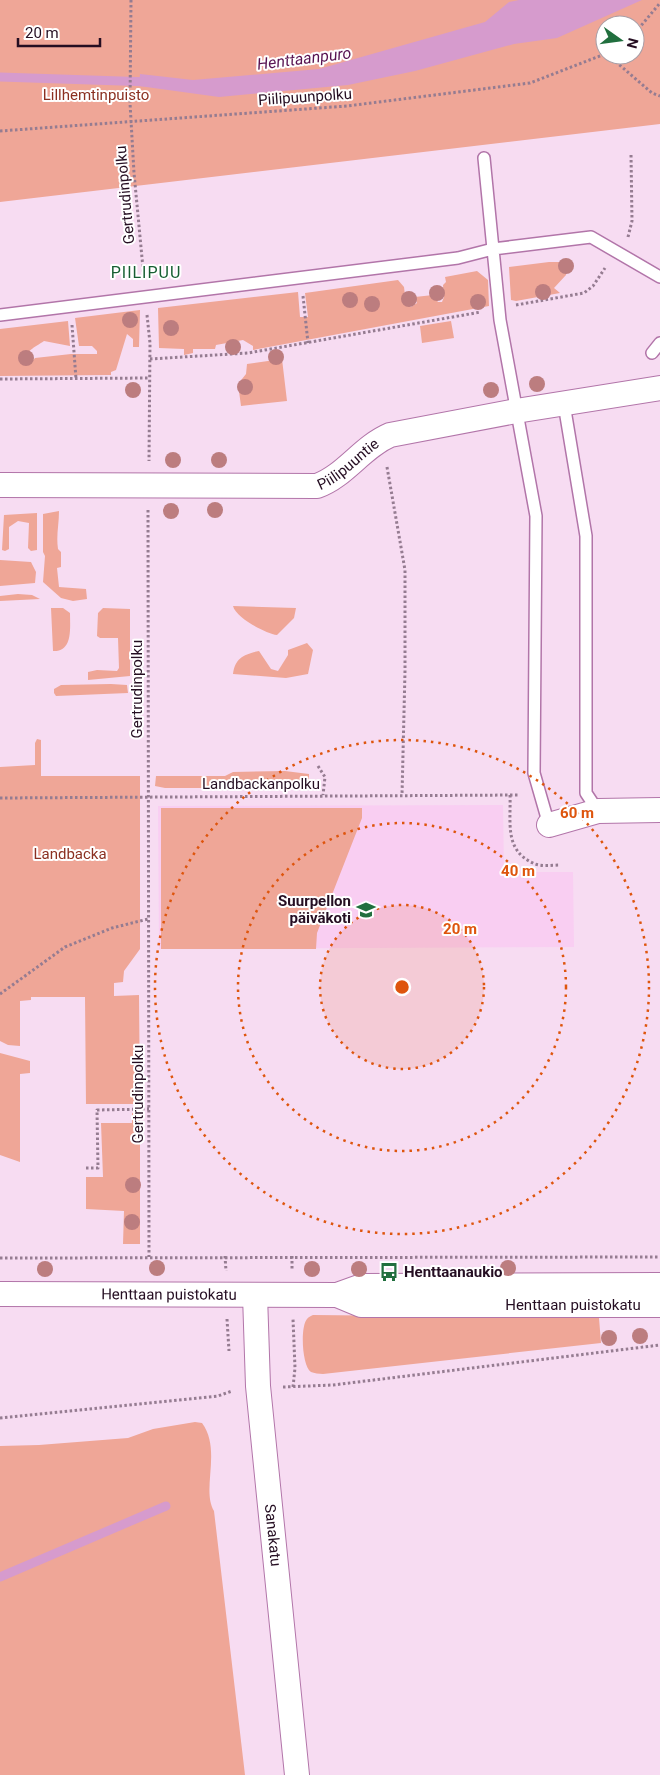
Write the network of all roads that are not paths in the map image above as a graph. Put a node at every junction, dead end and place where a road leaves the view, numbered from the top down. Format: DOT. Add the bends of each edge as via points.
graph roads {
  1 [pos="484,158"];
  2 [pos="494,250"];
  3 [pos="660,277"];
  4 [pos="0,315"];
  5 [pos="660,343"];
  6 [pos="652,353"];
  7 [pos="660,388"];
  8 [pos="564,404"];
  9 [pos="516,411"];
  10 [pos="0,485"];
  11 [pos="660,810"];
  12 [pos="598,811"];
  13 [pos="549,825"];
  14 [pos="660,1285"];
  15 [pos="0,1294"];
  16 [pos="255,1295"];
  17 [pos="337,1295"];
  18 [pos="660,1306"];
  19 [pos="297,1775"];
  1 -- 2 [label="lane"];
  2 -- 3 [label="lane" via="590,237"];
  2 -- 4 [label="lane" via="458,258"];
  2 -- 9 [label="lane" via="499,308"];
  5 -- 6 [label="lane"];
  7 -- 8 [label="street, Piilipuuntie"];
  8 -- 9 [label="street, Piilipuuntie"];
  8 -- 12 [label="lane" via="586,536 586,793"];
  9 -- 10 [label="street, Piilipuuntie" via="390,435 375,442 329,482 317,486"];
  9 -- 13 [label="lane" via="536,516 534,773"];
  11 -- 12 [label="street"];
  12 -- 13 [label="street"];
  14 -- 17 [label="street, Henttaan puistokatu" via="362,1286"];
  15 -- 16 [label="street, Henttaan puistokatu"];
  16 -- 17 [label="street, Henttaan puistokatu"];
  16 -- 19 [label="street, Sanakatu" via="258,1386"];
  17 -- 18 [label="street, Henttaan puistokatu" via="360,1306"];
}
